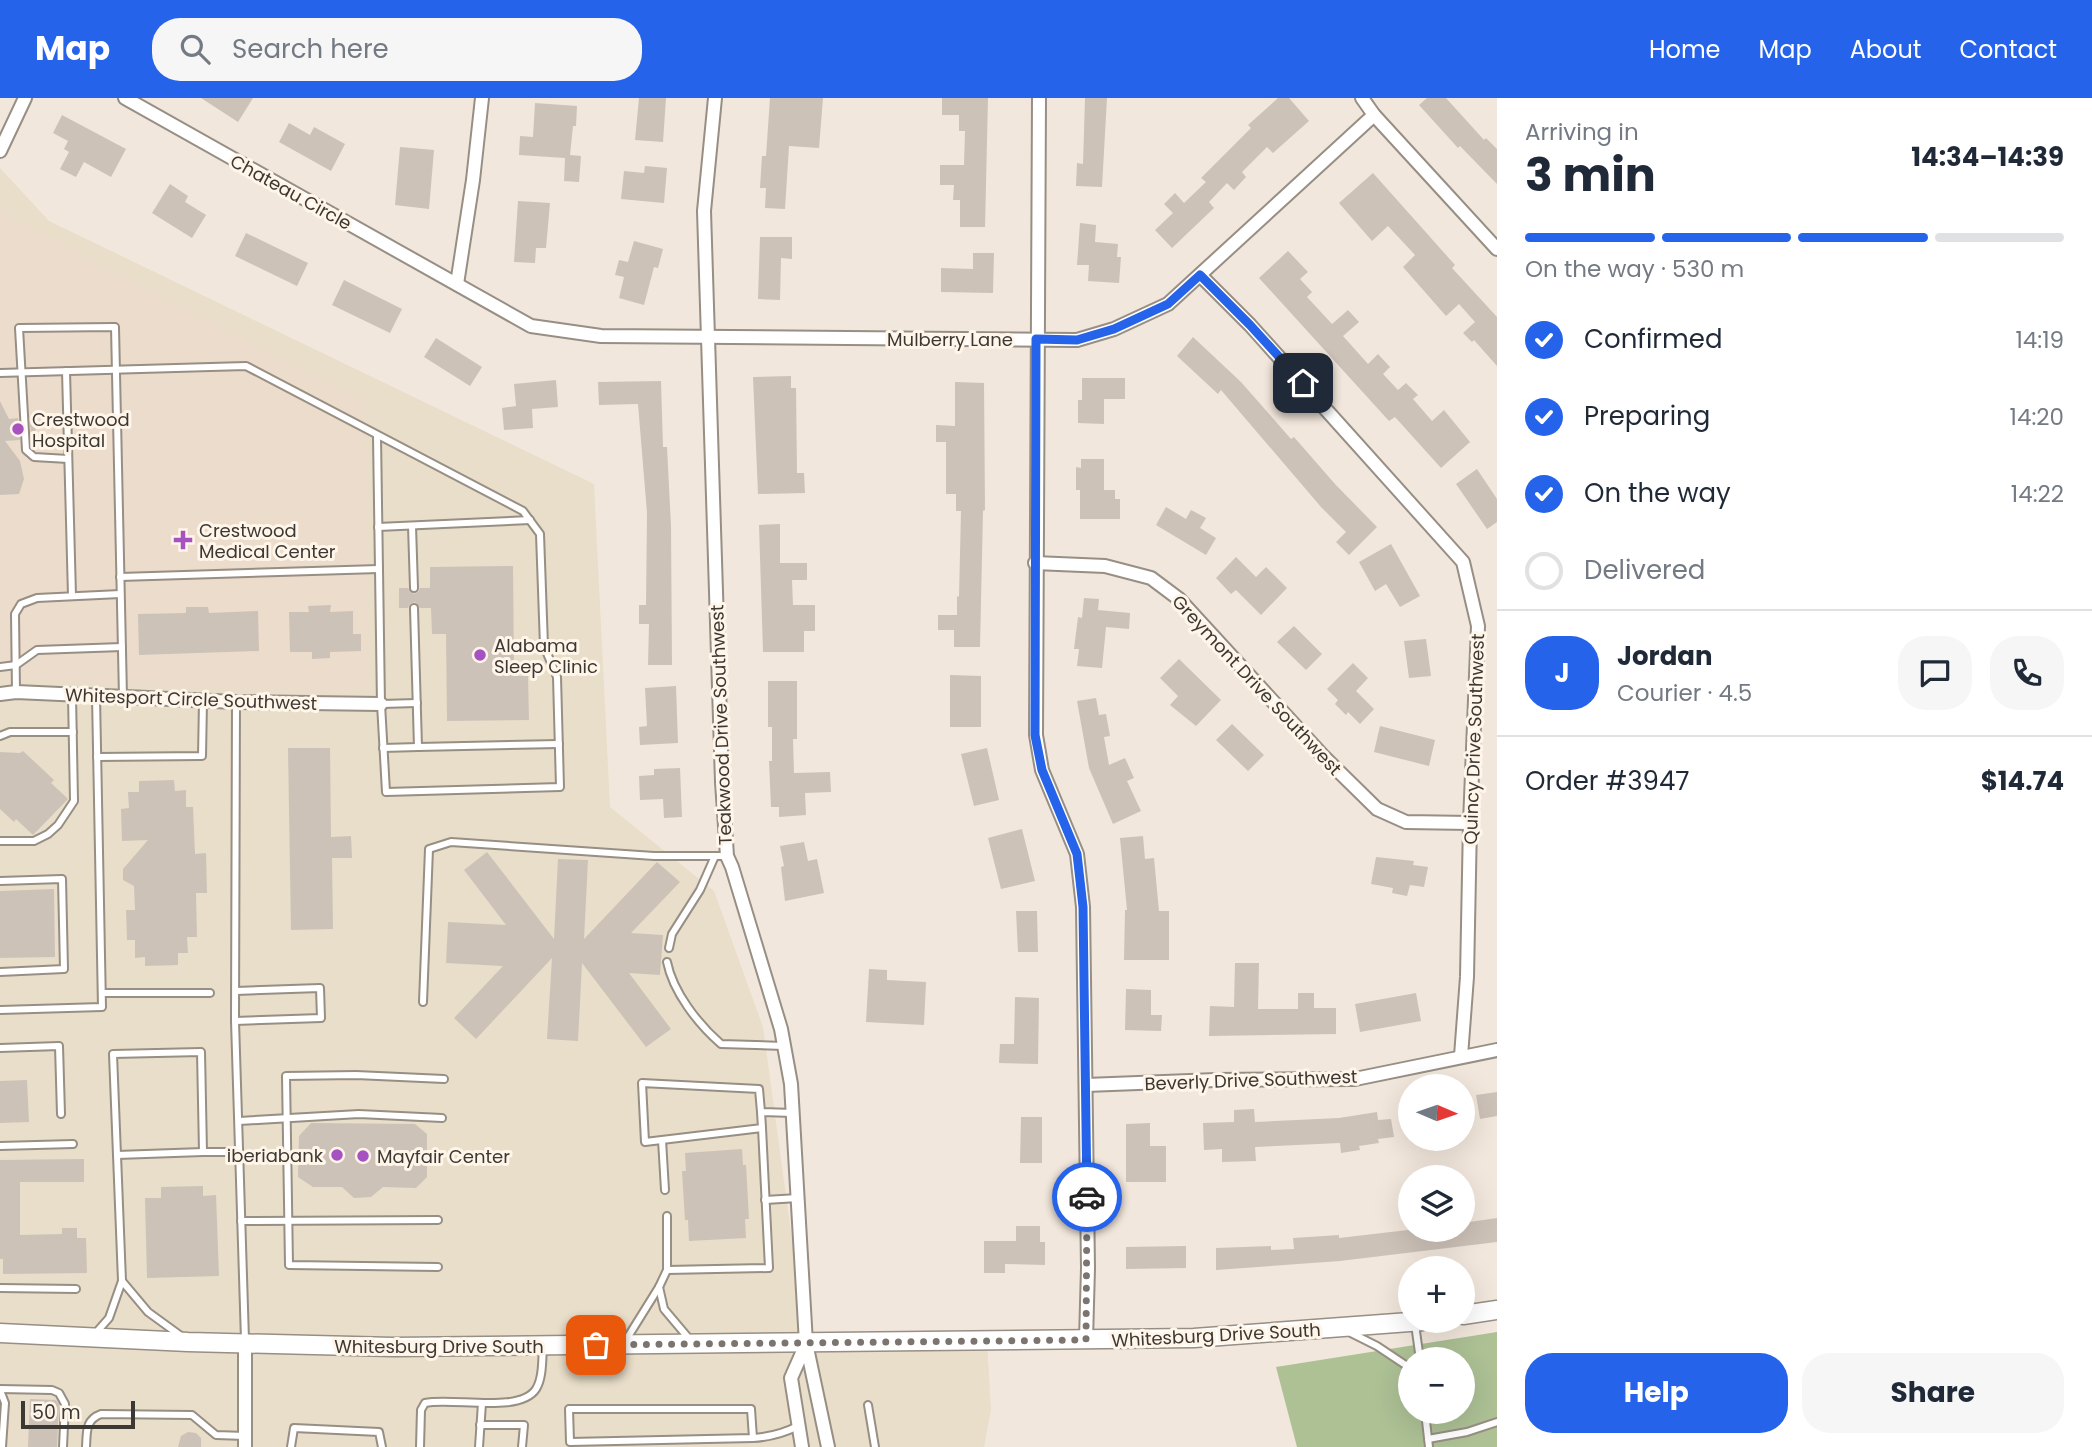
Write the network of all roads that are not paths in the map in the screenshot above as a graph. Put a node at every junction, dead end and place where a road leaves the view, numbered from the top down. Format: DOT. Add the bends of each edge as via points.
graph roads {
  1 [pos="25,98"];
  2 [pos="125,98"];
  3 [pos="482,98"];
  4 [pos="716,98"];
  5 [pos="1039,98"];
  6 [pos="1362,98"];
  7 [pos="1374,115"];
  8 [pos="0,151"];
  9 [pos="1497,249"];
  10 [pos="1200,275"];
  11 [pos="457,284"];
  12 [pos="707,335"];
  13 [pos="1036,339"];
  14 [pos="116,370"];
  15 [pos="66,371"];
  16 [pos="21,372"];
  17 [pos="0,373"];
  18 [pos="377,436"];
  19 [pos="68,459"];
  20 [pos="530,520"];
  21 [pos="412,526"];
  22 [pos="378,527"];
  23 [pos="1035,563"];
  24 [pos="379,569"];
  25 [pos="120,577"];
  26 [pos="414,588"];
  27 [pos="120,594"];
  28 [pos="72,596"];
  29 [pos="414,608"];
  30 [pos="122,647"];
  31 [pos="16,665"];
  32 [pos="0,667"];
  33 [pos="16,692"];
  34 [pos="0,694"];
  35 [pos="72,695"];
  36 [pos="96,695"];
  37 [pos="123,697"];
  38 [pos="203,701"];
  39 [pos="236,702"];
  40 [pos="417,703"];
  41 [pos="381,704"];
  42 [pos="73,732"];
  43 [pos="0,736"];
  44 [pos="559,744"];
  45 [pos="418,747"];
  46 [pos="383,748"];
  47 [pos="97,757"];
  48 [pos="1469,823"];
  49 [pos="0,841"];
  50 [pos="721,856"];
  51 [pos="0,881"];
  52 [pos="669,948"];
  53 [pos="667,962"];
  54 [pos="0,972"];
  55 [pos="236,991"];
  56 [pos="102,993"];
  57 [pos="210,993"];
  58 [pos="423,1002"];
  59 [pos="0,1010"];
  60 [pos="234,1021"];
  61 [pos="784,1046"];
  62 [pos="0,1048"];
  63 [pos="1497,1050"];
  64 [pos="1461,1056"];
  65 [pos="444,1079"];
  66 [pos="1086,1085"];
  67 [pos="761,1112"];
  68 [pos="793,1113"];
  69 [pos="61,1114"];
  70 [pos="286,1118"];
  71 [pos="442,1118"];
  72 [pos="239,1121"];
  73 [pos="762,1128"];
  74 [pos="662,1140"];
  75 [pos="73,1144"];
  76 [pos="0,1146"];
  77 [pos="203,1152"];
  78 [pos="239,1152"];
  79 [pos="117,1155"];
  80 [pos="665,1190"];
  81 [pos="798,1198"];
  82 [pos="765,1200"];
  83 [pos="667,1216"];
  84 [pos="438,1220"];
  85 [pos="241,1221"];
  86 [pos="288,1222"];
  87 [pos="438,1267"];
  88 [pos="667,1270"];
  89 [pos="122,1281"];
  90 [pos="0,1287"];
  91 [pos="659,1287"];
  92 [pos="76,1289"];
  93 [pos="1497,1310"];
  94 [pos="1475,1313"];
  95 [pos="1398,1324"];
  96 [pos="1340,1329"];
  97 [pos="0,1333"];
  98 [pos="91,1338"];
  99 [pos="1086,1340"];
  100 [pos="188,1342"];
  101 [pos="245,1343"];
  102 [pos="806,1343"];
  103 [pos="695,1344"];
  104 [pos="623,1345"];
  105 [pos="543,1346"];
  106 [pos="1398,1360"];
  107 [pos="0,1389"];
  108 [pos="482,1403"];
  109 [pos="868,1405"];
  110 [pos="1497,1422"];
  111 [pos="1426,1424"];
  112 [pos="480,1425"];
  113 [pos="798,1426"];
  114 [pos="753,1438"];
  115 [pos="245,1441"];
  116 [pos="1428,1443"];
  117 [pos="570,1445"];
  118 [pos="2,1447"];
  119 [pos="64,1447"];
  120 [pos="86,1447"];
  121 [pos="291,1447"];
  122 [pos="382,1447"];
  123 [pos="420,1447"];
  124 [pos="479,1447"];
  125 [pos="522,1447"];
  126 [pos="802,1447"];
  127 [pos="828,1447"];
  128 [pos="875,1447"];
  1 -- 8 [label="street"];
  2 -- 11 [label="street, Chateau Circle"];
  3 -- 11 [label="street"];
  4 -- 12 [label="street, Teakwood Drive Southwest" via="704,211"];
  5 -- 13 [label="street"];
  6 -- 7 [label="street"];
  7 -- 9 [label="street"];
  7 -- 10 [label="street, Mulberry Lane"];
  10 -- 13 [label="street, Mulberry Lane" via="1168,304 1114,329 1077,340"];
  10 -- 48 [label="street, Quincy Drive Southwest" via="1463,562 1478,626"];
  11 -- 12 [label="street, Mulberry Lane" via="531,326 601,336"];
  12 -- 13 [label="street, Mulberry Lane"];
  12 -- 50 [label="street, Teakwood Drive Southwest"];
  13 -- 23 [label="street"];
  14 -- 15 [label="lane"];
  14 -- 16 [label="lane" via="115,327 19,328"];
  14 -- 18 [label="lane" via="246,366"];
  14 -- 25 [label="lane"];
  15 -- 16 [label="lane"];
  15 -- 19 [label="lane"];
  16 -- 17 [label="lane"];
  16 -- 19 [label="lane" via="26,450 34,457"];
  18 -- 20 [label="lane" via="523,511"];
  18 -- 22 [label="lane"];
  19 -- 28 [label="lane"];
  20 -- 21 [label="lane"];
  20 -- 44 [label="lane" via="540,534 544,646 557,677"];
  21 -- 22 [label="lane"];
  21 -- 26 [label="lane"];
  22 -- 24 [label="lane"];
  23 -- 48 [label="street, Greymont Drive Southwest" via="1105,566 1151,578 1179,599 1377,809 1406,822"];
  23 -- 66 [label="street" via="1035,735 1042,770 1077,854 1083,907"];
  24 -- 25 [label="lane"];
  24 -- 41 [label="lane"];
  25 -- 27 [label="lane"];
  27 -- 28 [label="lane"];
  27 -- 30 [label="lane"];
  28 -- 31 [label="lane" via="37,597 21,604 15,614"];
  29 -- 40 [label="lane"];
  30 -- 31 [label="lane" via="37,650"];
  30 -- 37 [label="lane"];
  31 -- 32 [label="lane"];
  31 -- 33 [label="lane"];
  33 -- 34 [label="street, Whitesport Circle Southwest"];
  33 -- 35 [label="street, Whitesport Circle Southwest"];
  35 -- 36 [label="street, Whitesport Circle Southwest"];
  35 -- 42 [label="lane"];
  36 -- 37 [label="street, Whitesport Circle Southwest"];
  36 -- 47 [label="lane"];
  37 -- 38 [label="street, Whitesport Circle Southwest"];
  38 -- 39 [label="street, Whitesport Circle Southwest"];
  38 -- 47 [label="lane" via="202,755"];
  39 -- 41 [label="street, Whitesport Circle Southwest"];
  39 -- 55 [label="lane"];
  40 -- 41 [label="lane"];
  40 -- 45 [label="lane"];
  41 -- 46 [label="lane"];
  42 -- 43 [label="lane"];
  42 -- 49 [label="lane" via="74,801 67,813 48,834 34,841"];
  44 -- 45 [label="lane"];
  44 -- 46 [label="lane" via="560,787 386,792"];
  45 -- 46 [label="lane"];
  47 -- 56 [label="lane"];
  48 -- 64 [label="street, Quincy Drive Southwest"];
  50 -- 52 [label="lane" via="672,934"];
  50 -- 58 [label="lane" via="451,842 429,849"];
  50 -- 61 [label="street, Teakwood Drive Southwest" via="733,867"];
  51 -- 54 [label="lane" via="62,879 64,969"];
  53 -- 61 [label="lane" via="694,1014 721,1044"];
  55 -- 60 [label="lane"];
  55 -- 60 [label="lane" via="320,988 321,1018"];
  56 -- 57 [label="lane"];
  56 -- 59 [label="lane" via="102,1007"];
  60 -- 72 [label="lane"];
  61 -- 68 [label="street, Teakwood Drive Southwest"];
  62 -- 69 [label="lane" via="59,1046"];
  63 -- 64 [label="street, Beverly Drive Southwest"];
  64 -- 66 [label="street, Beverly Drive Southwest" via="1355,1079"];
  65 -- 70 [label="lane" via="286,1076"];
  66 -- 99 [label="street"];
  67 -- 68 [label="lane"];
  67 -- 73 [label="lane"];
  67 -- 74 [label="lane" via="759,1089 642,1083 645,1142"];
  68 -- 81 [label="street, Teakwood Drive Southwest"];
  70 -- 71 [label="lane" via="359,1114"];
  70 -- 72 [label="lane"];
  70 -- 86 [label="lane"];
  72 -- 78 [label="lane"];
  73 -- 74 [label="lane"];
  73 -- 82 [label="lane"];
  74 -- 80 [label="lane"];
  75 -- 76 [label="lane"];
  77 -- 78 [label="lane"];
  77 -- 79 [label="lane"];
  77 -- 79 [label="lane" via="201,1052 113,1054"];
  78 -- 85 [label="lane"];
  79 -- 89 [label="lane"];
  81 -- 82 [label="lane"];
  81 -- 102 [label="street, Teakwood Drive Southwest"];
  82 -- 88 [label="lane" via="769,1268"];
  83 -- 88 [label="lane"];
  84 -- 86 [label="lane"];
  85 -- 86 [label="lane"];
  85 -- 101 [label="lane"];
  86 -- 87 [label="lane" via="289,1265"];
  88 -- 91 [label="lane"];
  89 -- 98 [label="lane" via="108,1318"];
  89 -- 100 [label="lane" via="148,1312"];
  90 -- 92 [label="lane"];
  91 -- 103 [label="lane" via="664,1310"];
  91 -- 104 [label="lane"];
  93 -- 94 [label="main road"];
  95 -- 96 [label="main road, Whitesburg Drive South"];
  96 -- 99 [label="main road, Whitesburg Drive South"];
  96 -- 106 [label="lane"];
  97 -- 98 [label="main road, Whitesburg Drive South"];
  98 -- 100 [label="main road, Whitesburg Drive South"];
  99 -- 102 [label="main road, Whitesburg Drive South"];
  100 -- 101 [label="main road, Whitesburg Drive South"];
  101 -- 105 [label="main road, Whitesburg Drive South"];
  101 -- 115 [label="street"];
  102 -- 103 [label="main road, Whitesburg Drive South"];
  102 -- 113 [label="street" via="791,1378"];
  102 -- 127 [label="street, Teakwood Drive Southwest"];
  103 -- 104 [label="main road, Whitesburg Drive South"];
  104 -- 105 [label="main road, Whitesburg Drive South"];
  105 -- 108 [label="lane" via="536,1389 526,1399"];
  107 -- 118 [label="lane" via="5,1403"];
  107 -- 119 [label="lane" via="59,1393 65,1404"];
  108 -- 112 [label="lane"];
  108 -- 123 [label="lane" via="425,1403"];
  109 -- 128 [label="lane"];
  110 -- 116 [label="lane"];
  111 -- 116 [label="lane"];
  112 -- 124 [label="lane"];
  112 -- 125 [label="lane" via="524,1425"];
  113 -- 114 [label="lane" via="778,1436"];
  113 -- 126 [label="street"];
  114 -- 117 [label="lane"];
  114 -- 117 [label="lane" via="751,1409 569,1409"];
  115 -- 120 [label="lane" via="216,1435 192,1415 101,1414 87,1425"];
  121 -- 122 [label="lane" via="293,1428 379,1432"];
}
